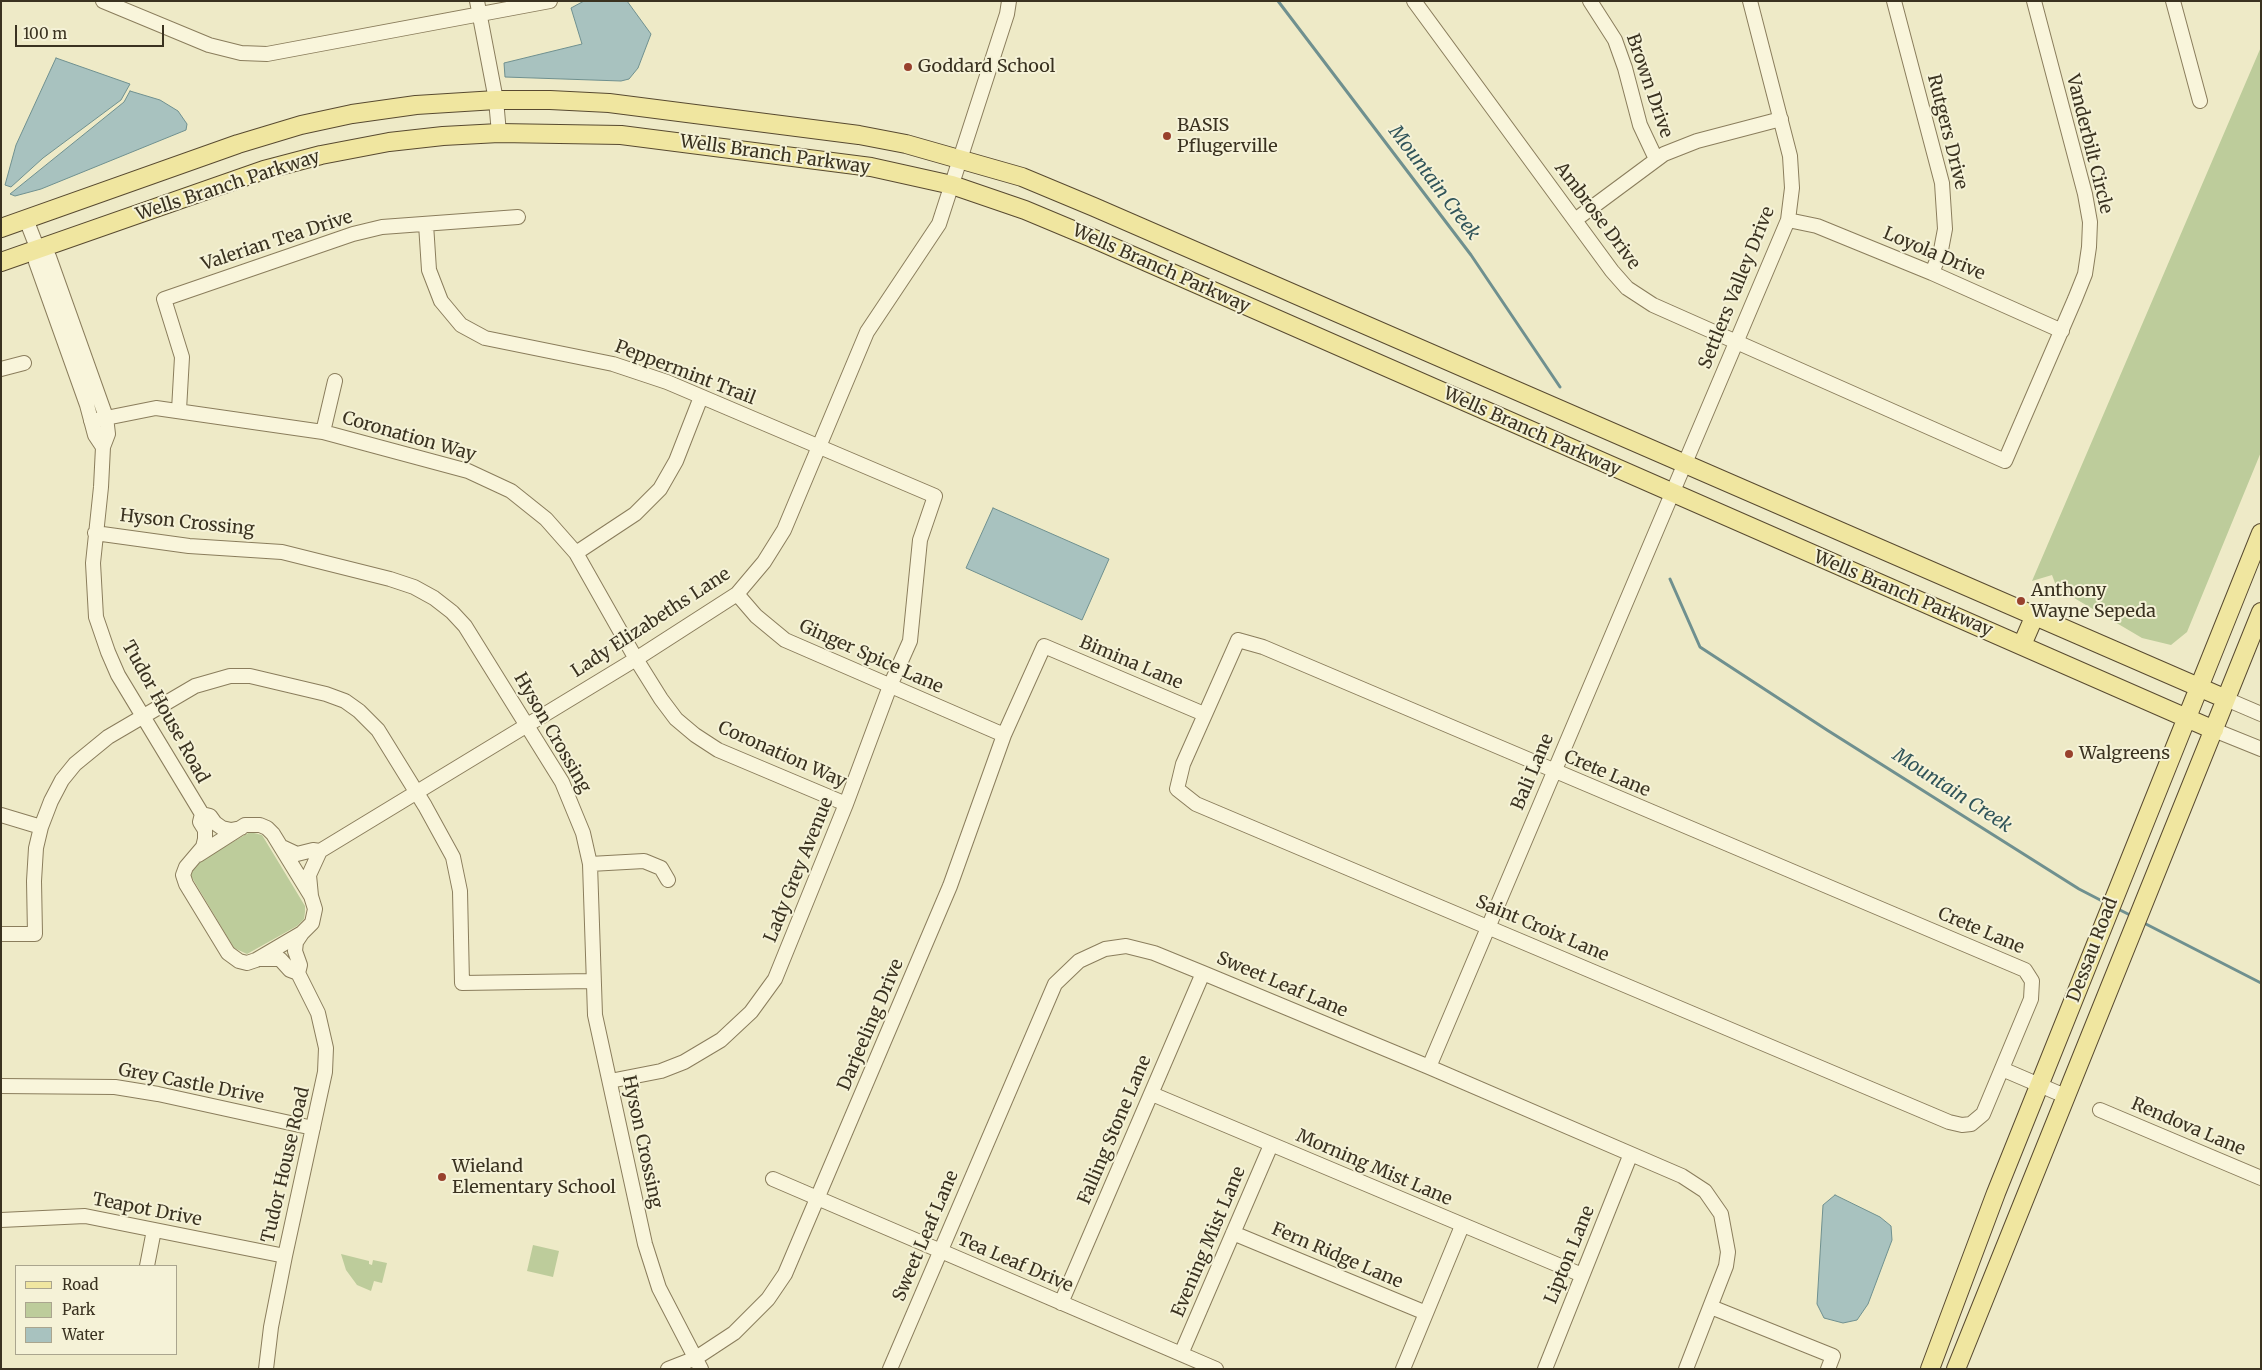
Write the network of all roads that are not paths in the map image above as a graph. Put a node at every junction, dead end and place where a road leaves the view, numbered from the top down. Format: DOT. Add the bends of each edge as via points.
graph roads {
  1 [pos="103,1"];
  2 [pos="477,1"];
  3 [pos="550,1"];
  4 [pos="1009,1"];
  5 [pos="1414,1"];
  6 [pos="1590,1"];
  7 [pos="1750,1"];
  8 [pos="1894,1"];
  9 [pos="2034,1"];
  10 [pos="2173,1"];
  11 [pos="132,7"];
  12 [pos="480,15"];
  13 [pos="496,100"];
  14 [pos="2200,101"];
  15 [pos="1781,119"];
  16 [pos="499,133"];
  17 [pos="961,158"];
  18 [pos="1656,159"];
  19 [pos="952,186"];
  20 [pos="518,217"];
  21 [pos="26,219"];
  22 [pos="1575,220"];
  23 [pos="1788,220"];
  24 [pos="426,224"];
  25 [pos="1,228"];
  26 [pos="38,250"];
  27 [pos="1,262"];
  28 [pos="1932,273"];
  29 [pos="2062,331"];
  30 [pos="1737,342"];
  31 [pos="24,363"];
  32 [pos="1,369"];
  33 [pos="334,381"];
  34 [pos="701,397"];
  35 [pos="178,410"];
  36 [pos="106,418"];
  37 [pos="92,421"];
  38 [pos="323,432"];
  39 [pos="103,447"];
  40 [pos="820,448"];
  41 [pos="2005,461"];
  42 [pos="1684,463"];
  43 [pos="1671,493"];
  44 [pos="935,496"];
  45 [pos="95,533"];
  46 [pos="2261,533"];
  47 [pos="576,554"];
  48 [pos="737,594"];
  49 [pos="2261,612"];
  50 [pos="2035,615"];
  51 [pos="2022,645"];
  52 [pos="1044,646"];
  53 [pos="636,658"];
  54 [pos="890,686"];
  55 [pos="2199,687"];
  56 [pos="2226,699"];
  57 [pos="1204,714"];
  58 [pos="2261,714"];
  59 [pos="143,717"];
  60 [pos="2187,717"];
  61 [pos="526,724"];
  62 [pos="2214,730"];
  63 [pos="1004,736"];
  64 [pos="2261,749"];
  65 [pos="1553,772"];
  66 [pos="416,792"];
  67 [pos="846,804"];
  68 [pos="202,814"];
  69 [pos="1,815"];
  70 [pos="40,827"];
  71 [pos="242,828"];
  72 [pos="281,846"];
  73 [pos="320,851"];
  74 [pos="198,855"];
  75 [pos="590,864"];
  76 [pos="668,880"];
  77 [pos="311,896"];
  78 [pos="1488,927"];
  79 [pos="302,933"];
  80 [pos="1,934"];
  81 [pos="259,959"];
  82 [pos="1203,972"];
  83 [pos="298,973"];
  84 [pos="592,981"];
  85 [pos="1429,1067"];
  86 [pos="2002,1069"];
  87 [pos="610,1081"];
  88 [pos="2039,1085"];
  89 [pos="1,1086"];
  90 [pos="1152,1094"];
  91 [pos="2065,1096"];
  92 [pos="2100,1110"];
  93 [pos="312,1128"];
  94 [pos="1271,1145"];
  95 [pos="1630,1156"];
  96 [pos="2261,1178"];
  97 [pos="772,1179"];
  98 [pos="818,1198"];
  99 [pos="1,1220"];
  100 [pos="1462,1226"];
  101 [pos="154,1230"];
  102 [pos="1233,1233"];
  103 [pos="940,1251"];
  104 [pos="284,1256"];
  105 [pos="147,1265"];
  106 [pos="1582,1275"];
  107 [pos="1061,1303"];
  108 [pos="1711,1307"];
  109 [pos="1426,1313"];
  110 [pos="1181,1354"];
  111 [pos="698,1363"];
  112 [pos="266,1369"];
  113 [pos="668,1369"];
  114 [pos="890,1369"];
  115 [pos="1216,1369"];
  116 [pos="1402,1369"];
  117 [pos="1545,1369"];
  118 [pos="1686,1369"];
  119 [pos="1828,1369"];
  120 [pos="1930,1369"];
  121 [pos="1956,1369"];
  1 -- 11 [label="street"];
  2 -- 12 [label="street"];
  3 -- 12 [label="street"];
  4 -- 17 [label="street, Lady Elizabeths Lane"];
  5 -- 22 [label="street, Ambrose Drive"];
  6 -- 18 [label="street, Brown Drive" via="1615,40 1640,125"];
  7 -- 15 [label="street, Settlers Valley Drive"];
  8 -- 28 [label="street, Rutgers Drive" via="1942,183 1945,230"];
  9 -- 29 [label="street, Vanderbilt Circle" via="2090,222 2084,274"];
  10 -- 14 [label="street"];
  11 -- 12 [label="street" via="209,45 241,53 267,54"];
  12 -- 13 [label="street"];
  13 -- 16 [label="street"];
  13 -- 17 [label="main road, Wells Branch Parkway" via="609,103 730,118 859,135"];
  13 -- 21 [label="main road, Wells Branch Parkway" via="416,105 301,125"];
  15 -- 18 [label="street" via="1697,141"];
  15 -- 23 [label="street, Settlers Valley Drive" via="1790,156 1792,188"];
  16 -- 19 [label="main road, Wells Branch Parkway" via="621,135 871,168"];
  16 -- 26 [label="main road, Wells Branch Parkway" via="390,142 321,155 214,187"];
  17 -- 19 [label="street, Lady Elizabeths Lane"];
  17 -- 42 [label="main road, Wells Branch Parkway" via="1022,177 1085,203"];
  18 -- 22 [label="street"];
  19 -- 40 [label="street, Lady Elizabeths Lane" via="939,224 867,332"];
  19 -- 43 [label="main road, Wells Branch Parkway" via="1025,210 1092,238"];
  20 -- 24 [label="street, Valerian Tea Drive"];
  21 -- 25 [label="main road, Wells Branch Parkway"];
  21 -- 26 [label="street, Tudor House Road"];
  22 -- 30 [label="street, Ambrose Drive" via="1612,271 1636,295"];
  23 -- 28 [label="street, Loyola Drive" via="1817,226"];
  23 -- 30 [label="street, Settlers Valley Drive"];
  24 -- 34 [label="street, Peppermint Trail" via="429,270 441,300 461,325 485,338 613,364"];
  24 -- 35 [label="street, Valerian Tea Drive" via="382,227 353,234 164,299 182,357"];
  26 -- 27 [label="main road, Wells Branch Parkway"];
  26 -- 36 [label="street, Tudor House Road" via="49,257"];
  26 -- 37 [label="street, Tudor House Road" via="36,262"];
  28 -- 29 [label="street, Loyola Drive"];
  29 -- 41 [label="street, Vanderbilt Circle"];
  30 -- 41 [label="street, Ambrose Drive"];
  30 -- 42 [label="street, Settlers Valley Drive"];
  31 -- 32 [label="street"];
  33 -- 38 [label="street"];
  34 -- 40 [label="street, Peppermint Trail"];
  34 -- 47 [label="street" via="676,461 660,489 635,514"];
  35 -- 36 [label="street, Coronation Way" via="156,408"];
  35 -- 38 [label="street, Coronation Way"];
  36 -- 37 [label="street, Coronation Way"];
  36 -- 39 [label="street, Tudor House Road" via="108,434"];
  37 -- 39 [label="street, Tudor House Road" via="95,436"];
  38 -- 47 [label="street, Coronation Way" via="468,471 511,491 546,519"];
  39 -- 45 [label="street, Tudor House Road"];
  40 -- 44 [label="street, Peppermint Trail"];
  40 -- 48 [label="street, Lady Elizabeths Lane" via="784,530 764,562"];
  42 -- 43 [label="street, Settlers Valley Drive"];
  42 -- 50 [label="main road, Wells Branch Parkway"];
  43 -- 51 [label="main road, Wells Branch Parkway"];
  43 -- 65 [label="street, Bali Lane"];
  44 -- 54 [label="street, Lady Grey Avenue" via="920,540 910,641"];
  45 -- 59 [label="street, Tudor House Road" via="96,617 115,668"];
  45 -- 61 [label="street, Hyson Crossing" via="189,546 282,552 414,587 434,598 466,626"];
  46 -- 55 [label="main road, Dessau Road"];
  47 -- 53 [label="street, Coronation Way"];
  48 -- 53 [label="street, Lady Elizabeths Lane"];
  48 -- 54 [label="street, Ginger Spice Lane" via="756,616 785,640"];
  49 -- 56 [label="main road, Dessau Road"];
  50 -- 51 [label="main road"];
  50 -- 55 [label="main road, Wells Branch Parkway"];
  51 -- 60 [label="main road, Wells Branch Parkway"];
  52 -- 57 [label="street, Bimina Lane"];
  52 -- 63 [label="street, Darjeeling Drive"];
  53 -- 61 [label="street, Lady Elizabeths Lane"];
  53 -- 67 [label="street, Coronation Way" via="676,719 695,735 718,750"];
  54 -- 63 [label="street, Ginger Spice Lane"];
  54 -- 67 [label="street, Lady Grey Avenue"];
  55 -- 56 [label="main road, Wells Branch Parkway"];
  55 -- 60 [label="main road, Dessau Road"];
  56 -- 58 [label="street, Wells Branch Parkway"];
  56 -- 62 [label="main road, Dessau Road"];
  57 -- 65 [label="street, Crete Lane" via="1238,640 1263,647"];
  57 -- 78 [label="street, Saint Croix Lane" via="1176,789 1196,804"];
  59 -- 66 [label="street" via="195,686 230,676 250,676 326,694 345,701 372,722"];
  59 -- 68 [label="street, Tudor House Road"];
  59 -- 70 [label="street" via="108,737 75,764 62,780"];
  60 -- 62 [label="main road, Wells Branch Parkway"];
  60 -- 88 [label="main road, Dessau Road"];
  61 -- 66 [label="street, Lady Elizabeths Lane"];
  61 -- 75 [label="street, Hyson Crossing" via="574,808"];
  62 -- 64 [label="street, Wells Branch Parkway"];
  62 -- 91 [label="main road, Dessau Road"];
  63 -- 98 [label="street, Darjeeling Drive" via="950,886"];
  65 -- 78 [label="street, Bali Lane"];
  65 -- 86 [label="street, Crete Lane" via="2025,970 2032,981 2031,999"];
  66 -- 73 [label="street, Lady Elizabeths Lane"];
  66 -- 84 [label="street" via="446,842 458,874 462,983"];
  67 -- 87 [label="street, Lady Grey Avenue" via="775,978 750,1012 722,1040 684,1062 661,1071"];
  68 -- 71 [label="street, Tudor House Road" via="210,816 222,828"];
  68 -- 74 [label="street, Tudor House Road" via="200,822 205,830 205,840"];
  69 -- 70 [label="street"];
  70 -- 80 [label="street" via="34,863 36,934"];
  71 -- 72 [label="street, Tudor House Road" via="250,824 267,828"];
  71 -- 74 [label="street, Tudor House Road"];
  72 -- 73 [label="street, Lady Elizabeths Lane" via="297,854"];
  72 -- 77 [label="street, Tudor House Road"];
  73 -- 77 [label="street" via="309,875"];
  74 -- 81 [label="street, Tudor House Road" via="189,860 186,867 183,875 186,884 233,959 247,963"];
  75 -- 76 [label="street" via="644,861 661,868"];
  75 -- 84 [label="street, Hyson Crossing"];
  77 -- 79 [label="street, Tudor House Road" via="315,916"];
  78 -- 85 [label="street, Bali Lane"];
  78 -- 86 [label="street, Saint Croix Lane" via="1949,1122 1971,1124 1983,1114"];
  79 -- 81 [label="street, Tudor House Road"];
  79 -- 83 [label="street, Tudor House Road" via="295,951 300,965"];
  81 -- 83 [label="street, Tudor House Road" via="280,959 290,970"];
  82 -- 85 [label="street, Sweet Leaf Lane"];
  82 -- 90 [label="street, Falling Stone Lane"];
  82 -- 103 [label="street, Sweet Leaf Lane" via="1126,946 1105,949 1079,961 1055,984"];
  83 -- 93 [label="street, Tudor House Road" via="318,1013 326,1048 325,1072"];
  84 -- 87 [label="street, Hyson Crossing" via="595,1015"];
  85 -- 95 [label="street, Sweet Leaf Lane"];
  86 -- 88 [label="street"];
  87 -- 111 [label="street, Hyson Crossing" via="645,1244 659,1288"];
  88 -- 91 [label="street"];
  88 -- 120 [label="main road, Dessau Road"];
  89 -- 93 [label="street, Grey Castle Drive" via="115,1087"];
  90 -- 94 [label="street, Morning Mist Lane"];
  90 -- 107 [label="street, Falling Stone Lane"];
  91 -- 121 [label="main road, Dessau Road"];
  92 -- 96 [label="street, Rendova Lane"];
  93 -- 104 [label="street, Tudor House Road"];
  94 -- 100 [label="street, Morning Mist Lane"];
  94 -- 102 [label="street, Evening Mist Lane"];
  95 -- 106 [label="street, Lipton Lane"];
  95 -- 108 [label="street, Sweet Leaf Lane" via="1682,1176 1705,1191 1721,1214 1728,1252"];
  97 -- 98 [label="street, Tea Leaf Drive"];
  98 -- 103 [label="street, Tea Leaf Drive"];
  98 -- 111 [label="street, Darjeeling Drive" via="785,1274 768,1299 734,1334"];
  99 -- 101 [label="street, Teapot Drive" via="86,1216"];
  100 -- 106 [label="street, Morning Mist Lane"];
  100 -- 109 [label="street"];
  101 -- 104 [label="street, Teapot Drive"];
  101 -- 105 [label="street"];
  102 -- 109 [label="street, Fern Ridge Lane"];
  102 -- 110 [label="street, Evening Mist Lane"];
  103 -- 107 [label="street, Tea Leaf Drive"];
  103 -- 114 [label="street, Sweet Leaf Lane"];
  104 -- 112 [label="street, Tudor House Road"];
  106 -- 117 [label="street, Lipton Lane"];
  107 -- 110 [label="street, Tea Leaf Drive"];
  108 -- 118 [label="street, Sweet Leaf Lane"];
  108 -- 119 [label="street" via="1833,1356"];
  109 -- 116 [label="street"];
  110 -- 115 [label="street, Tea Leaf Drive"];
  111 -- 113 [label="street, Darjeeling Drive"];
}
